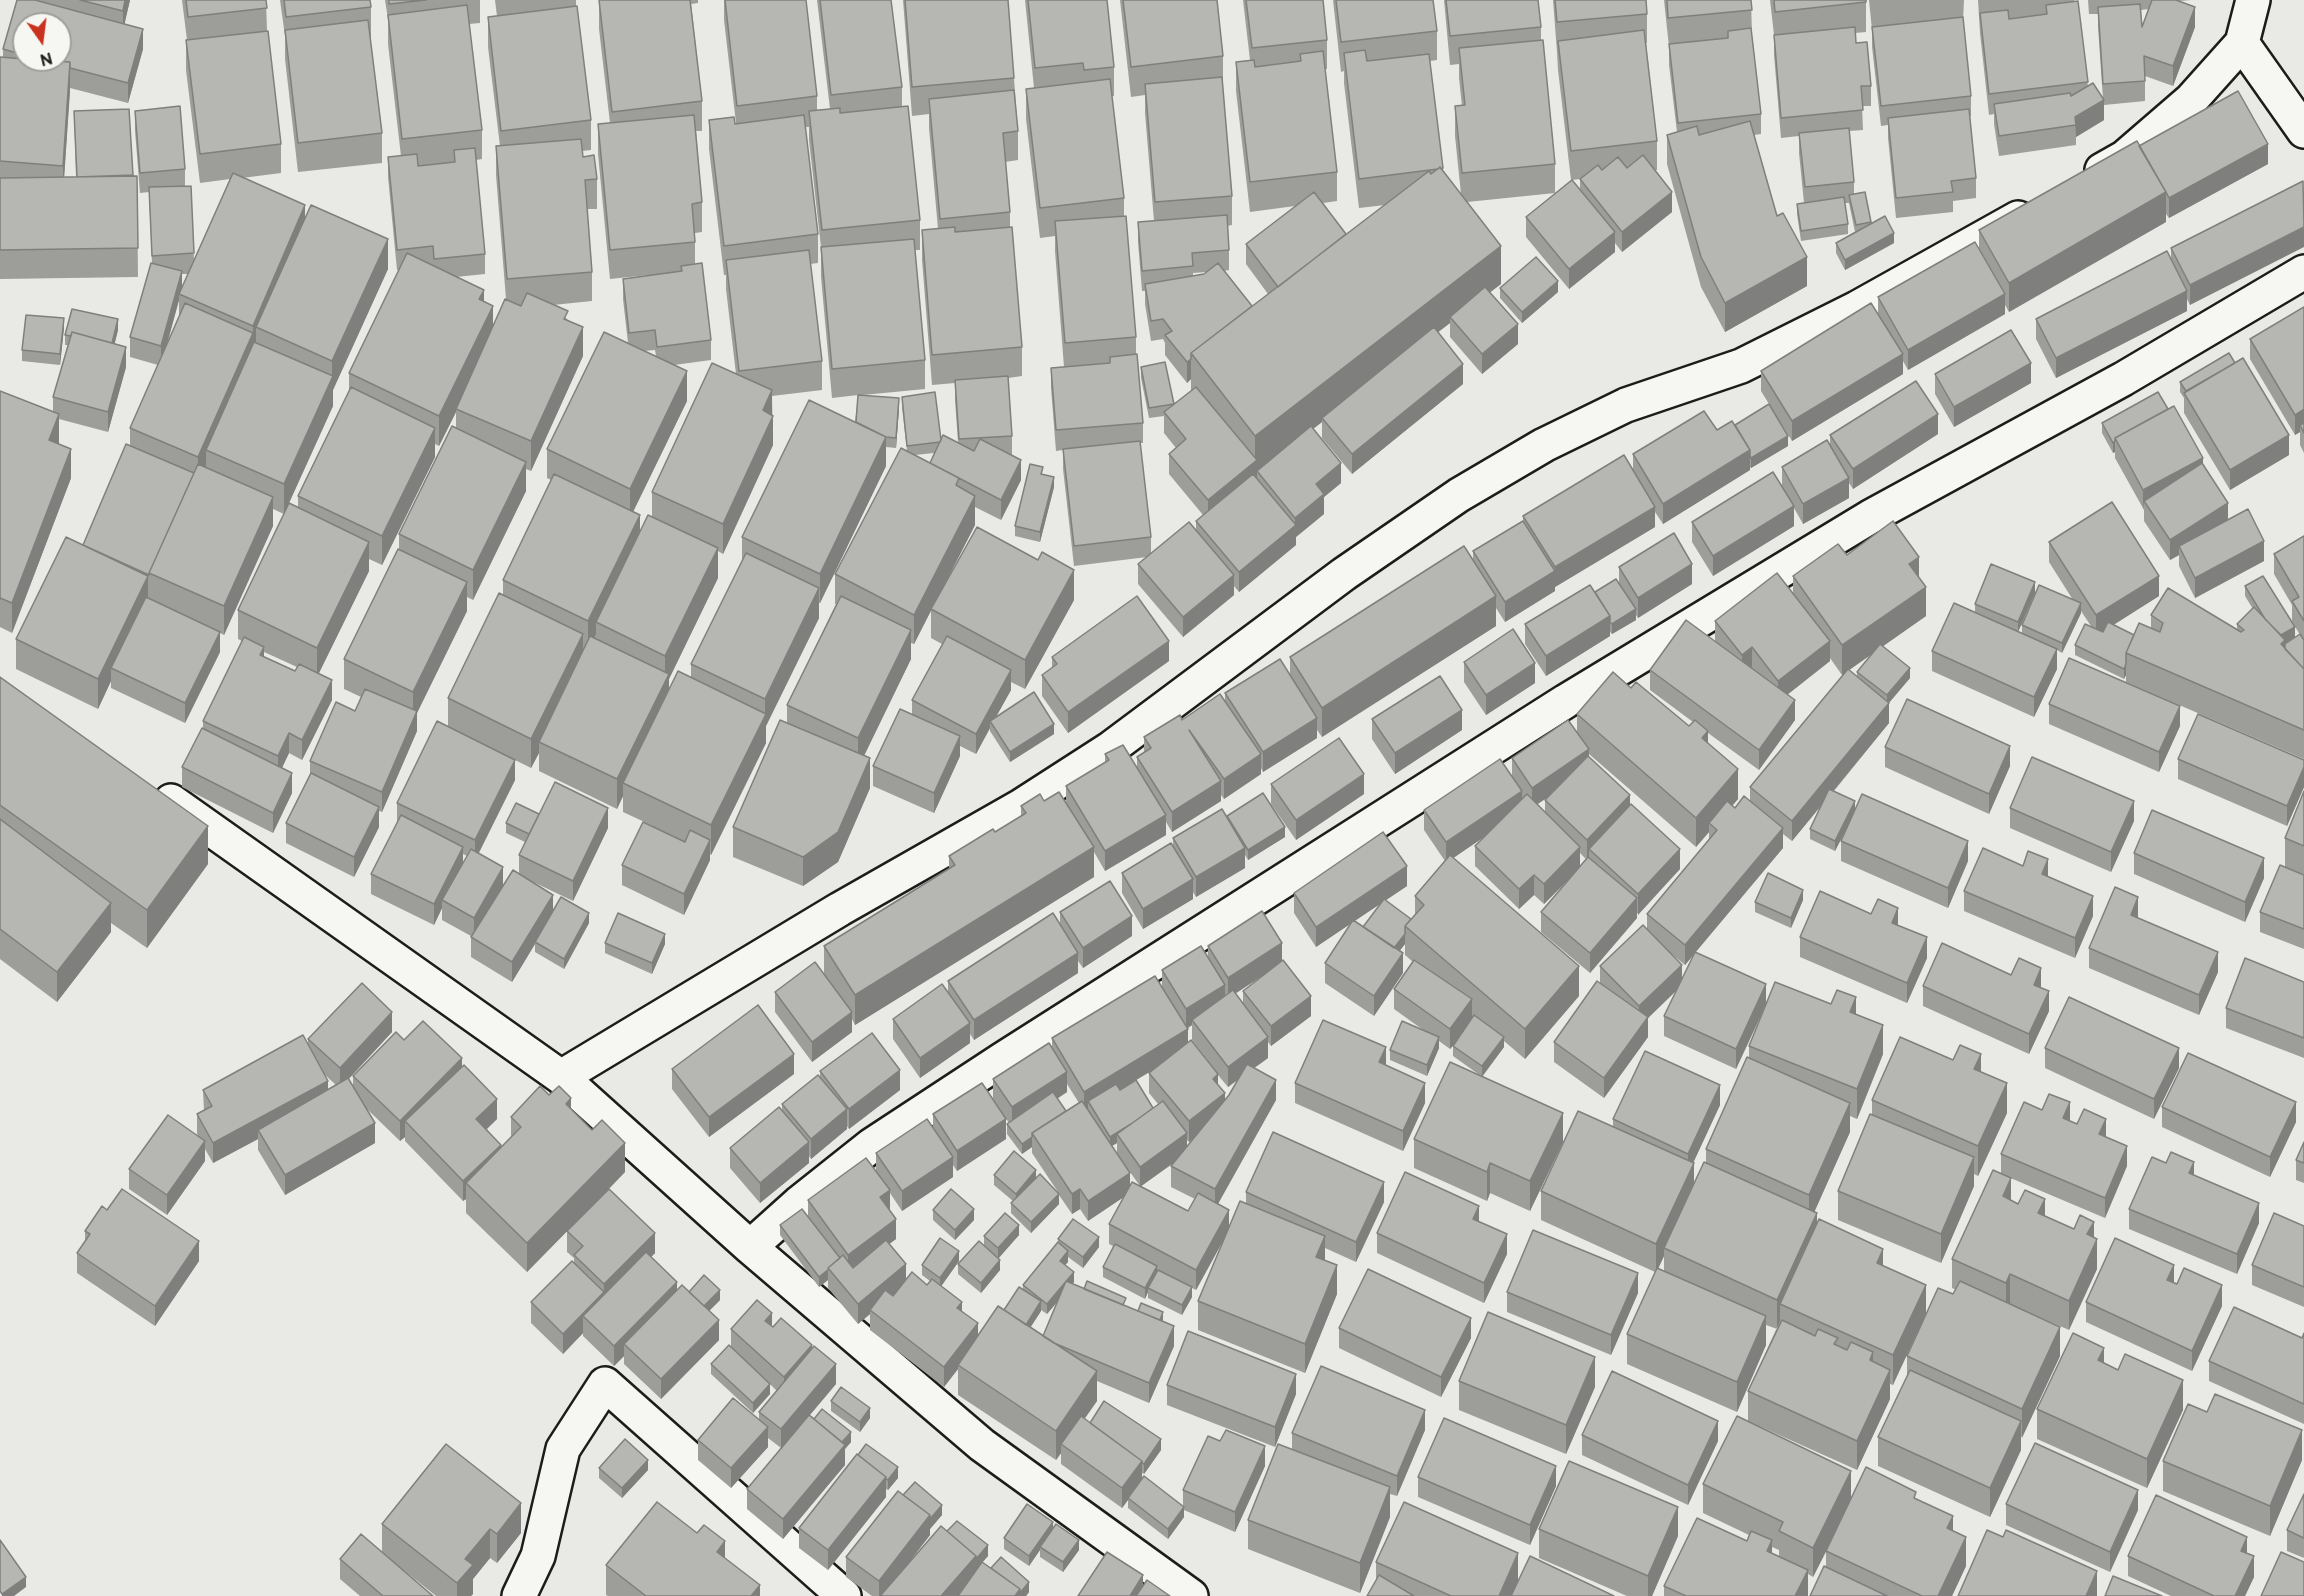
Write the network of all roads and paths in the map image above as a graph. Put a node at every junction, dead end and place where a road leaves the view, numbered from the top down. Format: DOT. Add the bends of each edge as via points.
graph roads {
  1 [pos="2253,0"];
  2 [pos="2242,43"];
  3 [pos="2304,131"];
  4 [pos="2074,186"];
  5 [pos="2044,204"];
  6 [pos="2304,272"];
  7 [pos="145,783"];
  8 [pos="561,1077"];
  9 [pos="750,1247"];
  10 [pos="519,1596"];
  11 [pos="844,1596"];
  12 [pos="1191,1596"];
  1 -- 2 [label="street"];
  2 -- 3 [label="street"];
  2 -- 4 [label="street" via="2191,100 2125,157"];
  5 -- 8 [label="street" via="1857,308 1741,366 1626,405 1544,445 1459,495 1121,741 1051,787"];
  6 -- 9 [label="street" via="2123,379 1870,517 1566,701 872,1144"];
  7 -- 8 [label="street"];
  8 -- 9 [label="street"];
  9 -- 12 [label="street" via="982,1445"];
  10 -- 11 [label="street" via="538,1556 563,1449 605,1384"];
}
